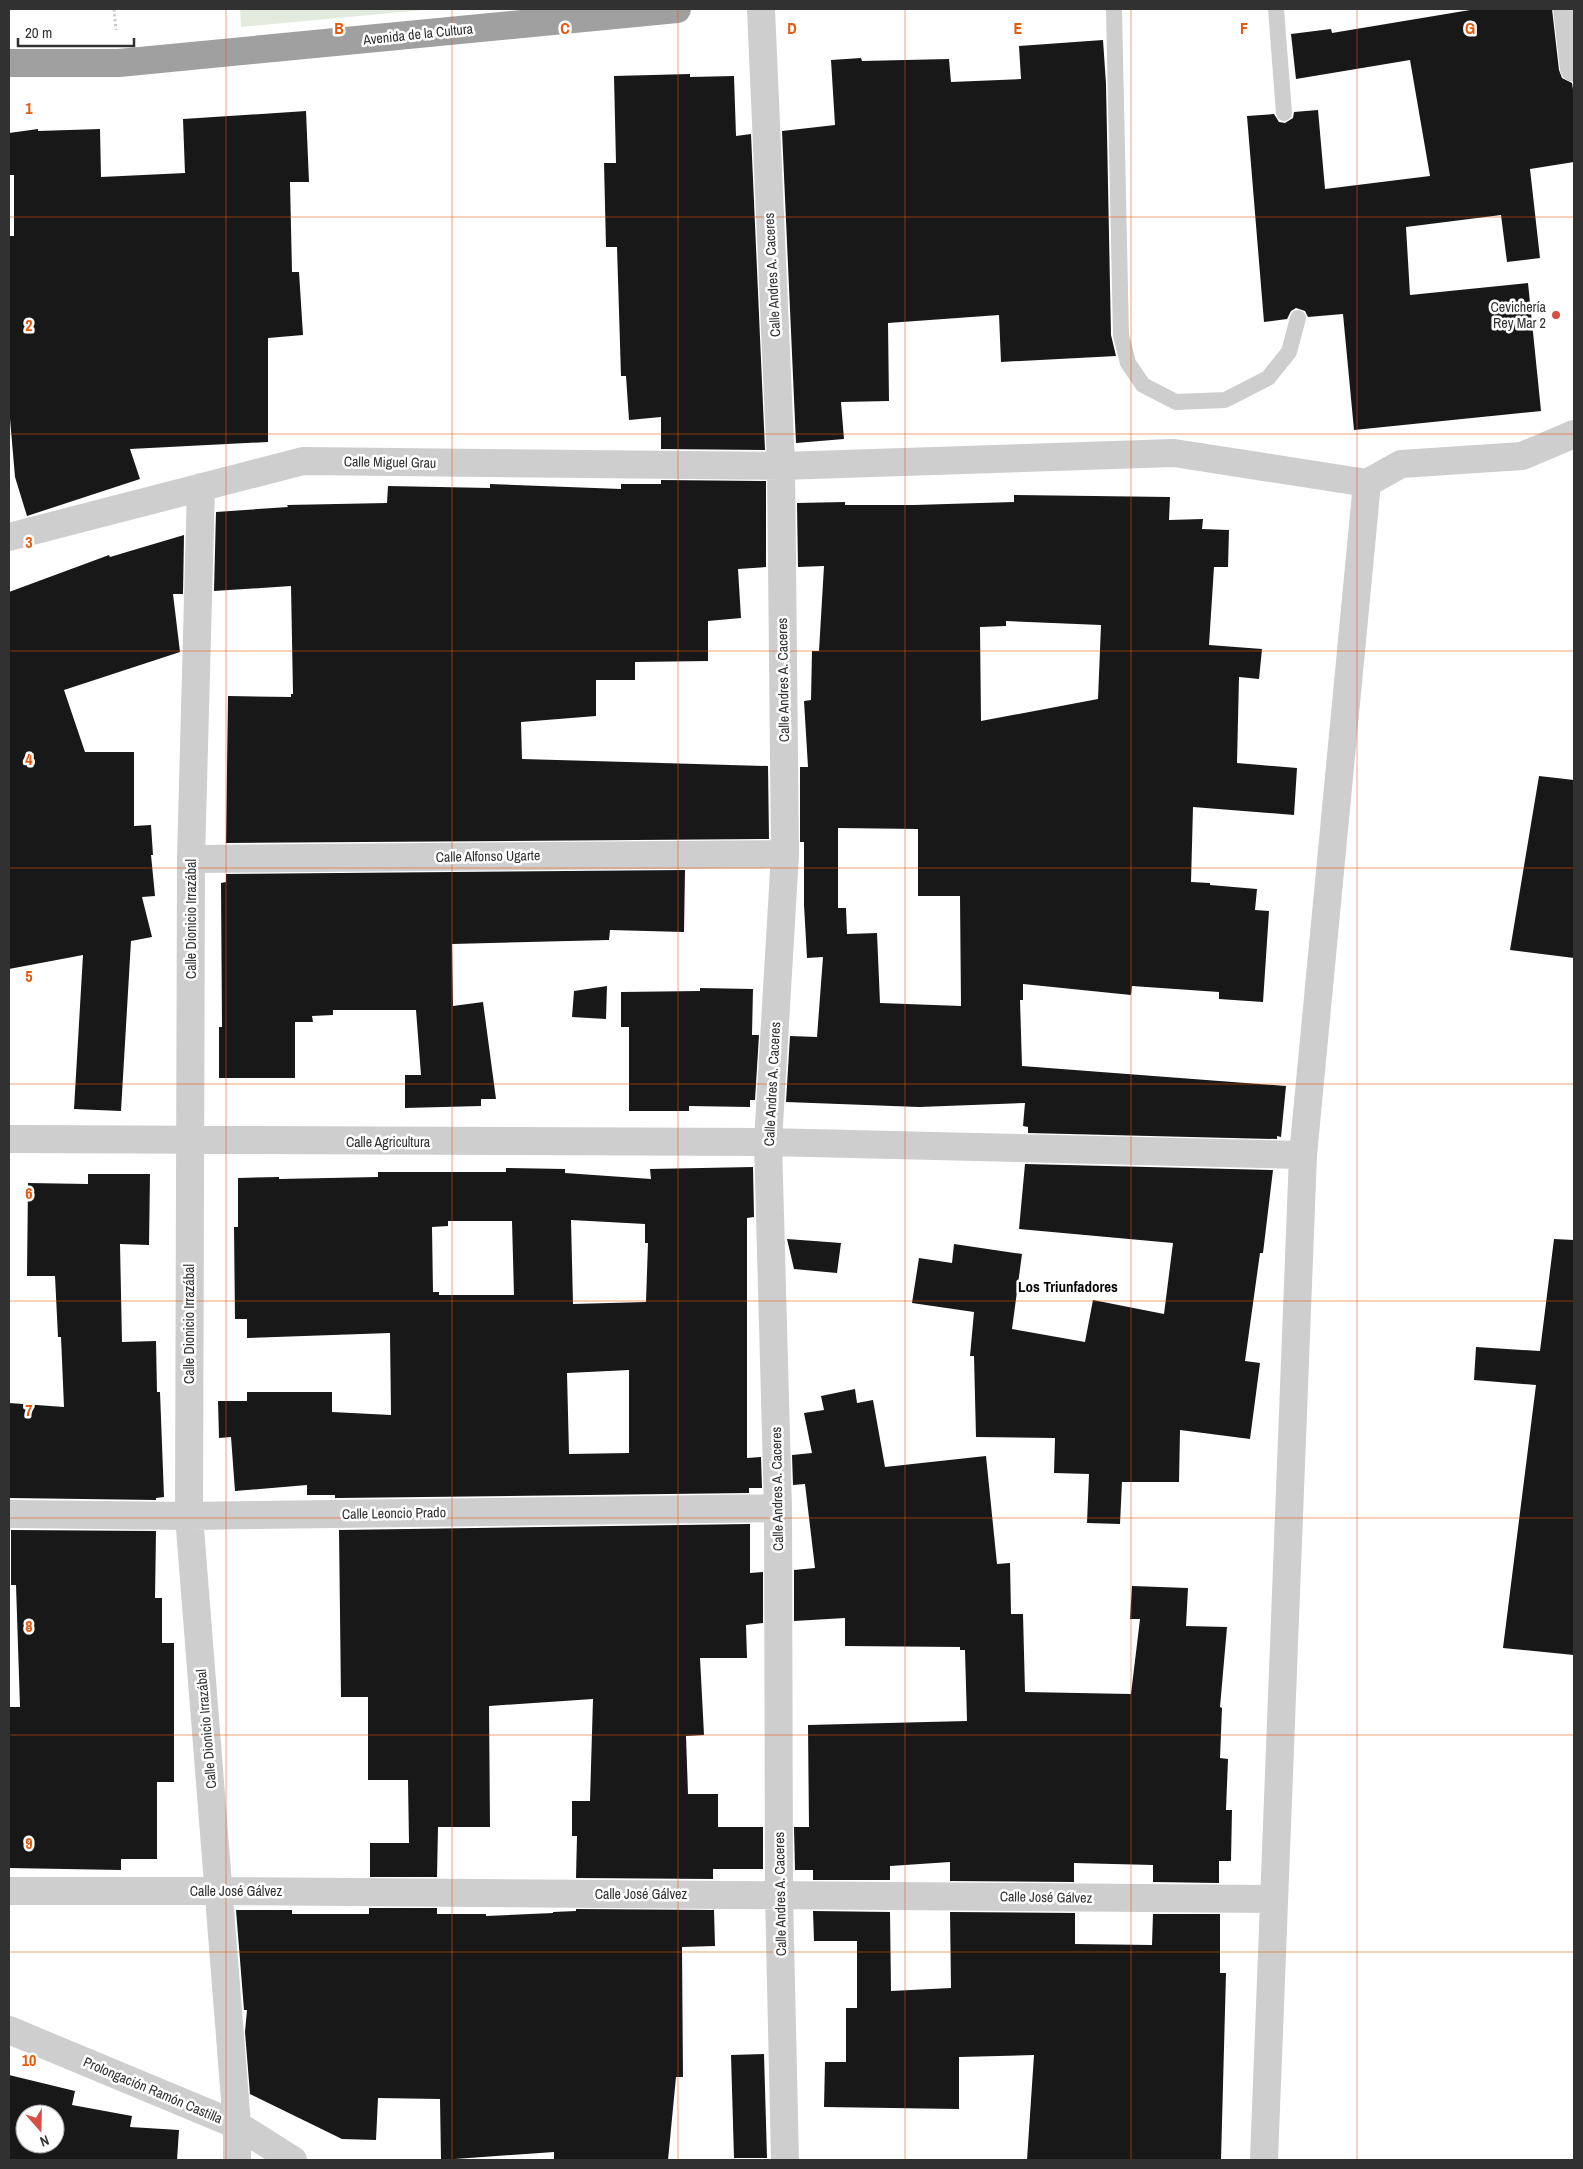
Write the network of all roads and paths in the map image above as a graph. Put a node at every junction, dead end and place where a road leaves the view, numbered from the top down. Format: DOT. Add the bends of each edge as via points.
graph roads {
  1 [pos="677,9"];
  2 [pos="761,9"];
  3 [pos="1114,9"];
  4 [pos="1276,9"];
  5 [pos="1567,9"];
  6 [pos="9,63"];
  7 [pos="1574,68"];
  8 [pos="1284,113"];
  9 [pos="1298,318"];
  10 [pos="1574,434"];
  11 [pos="781,466"];
  12 [pos="1367,483"];
  13 [pos="201,487"];
  14 [pos="9,537"];
  15 [pos="785,854"];
  16 [pos="191,859"];
  17 [pos="9,1139"];
  18 [pos="190,1141"];
  19 [pos="768,1142"];
  20 [pos="1303,1155"];
  21 [pos="778,1508"];
  22 [pos="9,1514"];
  23 [pos="189,1516"];
  24 [pos="9,1891"];
  25 [pos="218,1891"];
  26 [pos="780,1895"];
  27 [pos="1274,1900"];
  28 [pos="9,2030"];
  29 [pos="237,2125"];
  30 [pos="238,2160"];
  31 [pos="293,2160"];
  32 [pos="785,2160"];
  33 [pos="1264,2160"];
  1 -- 6 [label="highway, Avenida de la Cultura" via="119,63"];
  2 -- 11 [label="street, Calle Andres A. Caceres"];
  3 -- 9 [label="lane" via="1122,335 1128,364 1143,385 1176,402 1225,400 1268,378 1289,352"];
  4 -- 8 [label="lane"];
  5 -- 7 [label="street"];
  10 -- 12 [label="street" via="1522,456 1402,464"];
  11 -- 12 [label="street, Calle Miguel Grau" via="1174,453"];
  11 -- 13 [label="street, Calle Miguel Grau" via="303,461"];
  11 -- 15 [label="street, Calle Andres A. Caceres"];
  12 -- 20 [label="street"];
  13 -- 14 [label="street, Calle Miguel Grau"];
  13 -- 16 [label="street, Calle Dionicio Irrazábal"];
  15 -- 16 [label="street, Calle Alfonso Ugarte"];
  15 -- 19 [label="street, Calle Andres A. Caceres"];
  16 -- 18 [label="street, Calle Dionicio Irrazábal"];
  17 -- 18 [label="street, Calle Agricultura"];
  18 -- 19 [label="street, Calle Agricultura"];
  18 -- 23 [label="street, Calle Dionicio Irrazábal"];
  19 -- 20 [label="street, Calle Agricultura"];
  19 -- 21 [label="street, Calle Andres A. Caceres"];
  20 -- 27 [label="street"];
  21 -- 23 [label="street, Calle Leoncio Prado"];
  21 -- 26 [label="street, Calle Andres A. Caceres"];
  22 -- 23 [label="street, Calle Leoncio Prado"];
  23 -- 25 [label="street, Calle Dionicio Irrazábal"];
  24 -- 25 [label="street, Calle José Gálvez"];
  25 -- 26 [label="street, Calle José Gálvez"];
  25 -- 29 [label="street, Calle Dionicio Irrazábal"];
  26 -- 27 [label="street, Calle José Gálvez"];
  26 -- 32 [label="street, Calle Andres A. Caceres"];
  27 -- 33 [label="street"];
  28 -- 29 [label="street, Prolongación Ramón Castilla"];
  29 -- 30 [label="street, Calle Dionicio Irrazábal"];
  29 -- 31 [label="street, Prolongación Ramón Castilla"];
}
